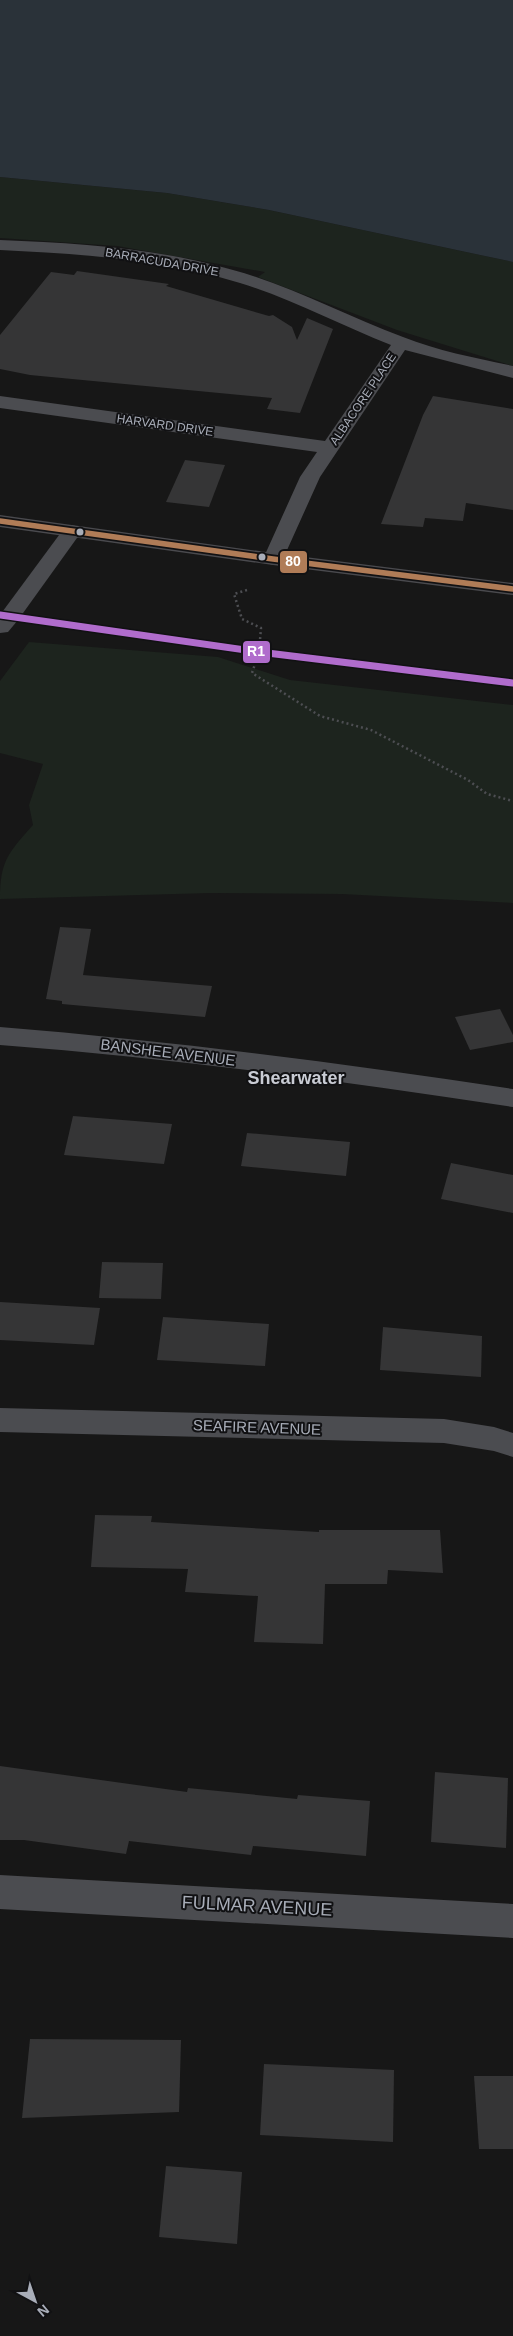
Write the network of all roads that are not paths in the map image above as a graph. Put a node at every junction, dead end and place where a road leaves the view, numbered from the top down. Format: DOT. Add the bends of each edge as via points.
graph roads {
  1 [pos="0,245"];
  2 [pos="401,343"];
  3 [pos="513,372"];
  4 [pos="0,402"];
  5 [pos="331,448"];
  6 [pos="0,521"];
  7 [pos="72,531"];
  8 [pos="273,559"];
  9 [pos="513,589"];
  10 [pos="0,627"];
  11 [pos="0,1036"];
  12 [pos="513,1098"];
  13 [pos="0,1420"];
  14 [pos="513,1445"];
  15 [pos="0,1892"];
  16 [pos="513,1922"];
  1 -- 2 [label="street, BARRACUDA DRIVE" via="77,248 140,256 227,274"];
  2 -- 3 [label="street, ALBACORE PLACE"];
  2 -- 5 [label="street, ALBACORE PLACE"];
  4 -- 5 [label="street, HARVARD DRIVE"];
  5 -- 8 [label="street, ALBACORE PLACE" via="310,477"];
  6 -- 7 [label="main road"];
  7 -- 8 [label="main road"];
  7 -- 10 [label="street"];
  8 -- 9 [label="main road"];
  11 -- 12 [label="street, BANSHEE AVENUE" via="97,1043"];
  13 -- 14 [label="street, SEAFIRE AVENUE" via="444,1431"];
  15 -- 16 [label="street, FULMAR AVENUE"];
}
